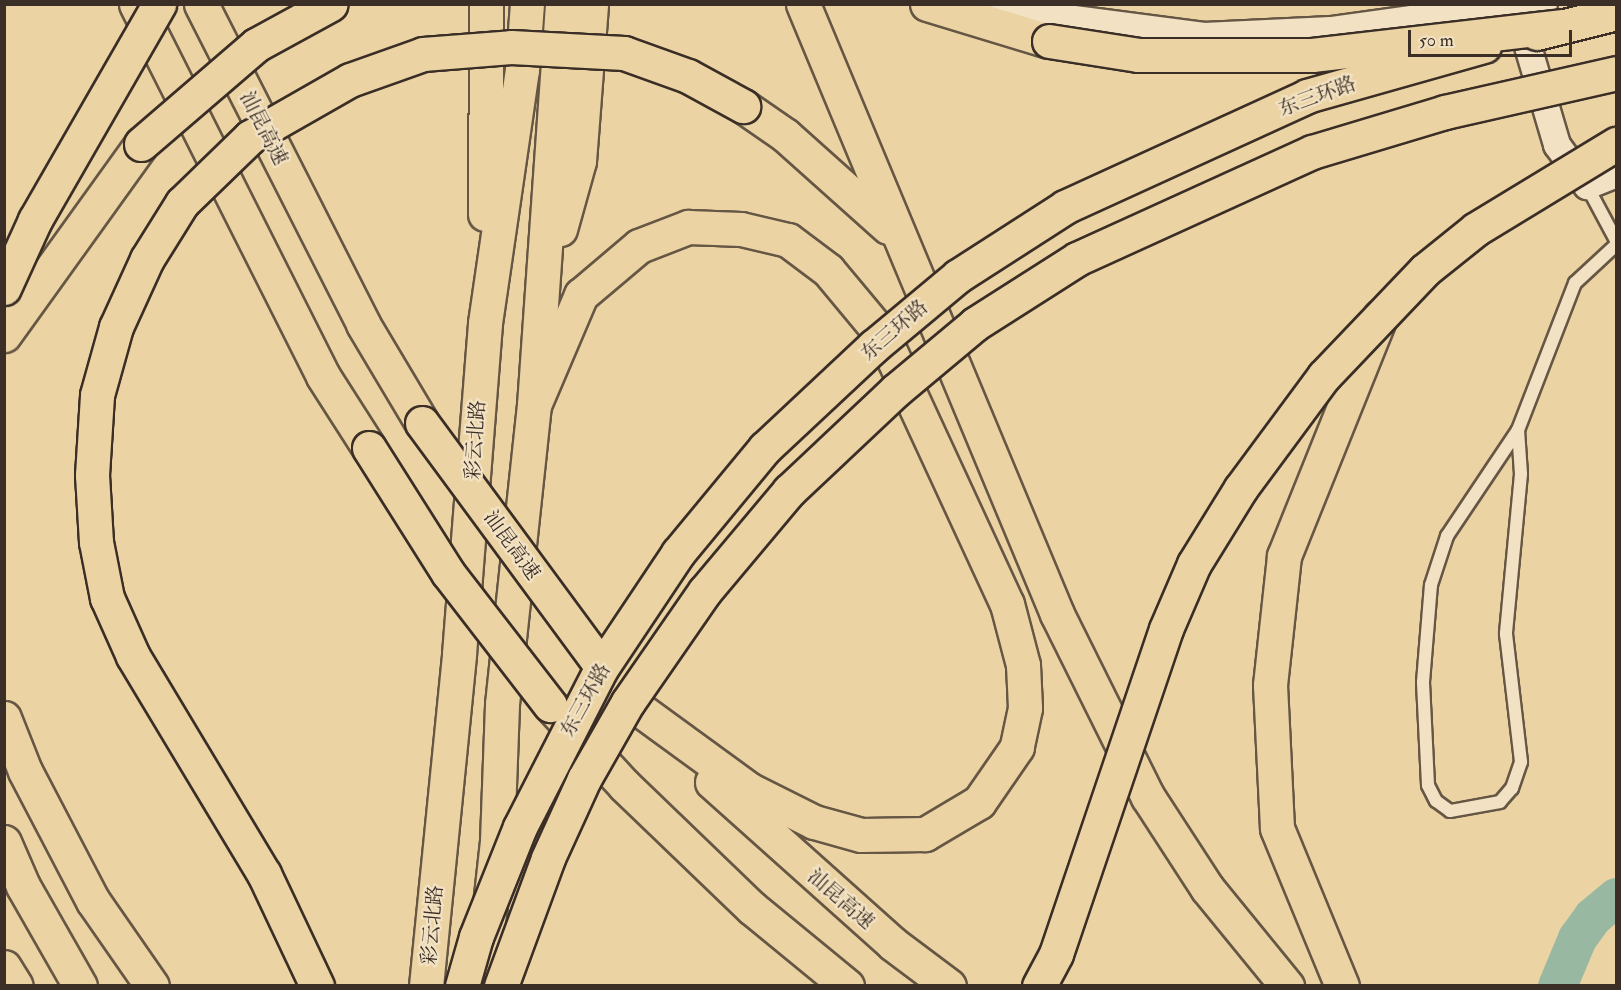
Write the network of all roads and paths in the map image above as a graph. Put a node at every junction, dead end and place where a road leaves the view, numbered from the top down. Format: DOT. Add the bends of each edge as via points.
graph roads {
  1 [pos="135,4"];
  2 [pos="159,4"];
  3 [pos="201,4"];
  4 [pos="331,4"];
  5 [pos="486,4"];
  6 [pos="527,4"];
  7 [pos="562,4"];
  8 [pos="591,4"];
  9 [pos="803,4"];
  10 [pos="927,4"];
  11 [pos="1005,4"];
  12 [pos="1540,13"];
  13 [pos="1617,13"];
  14 [pos="1617,73"];
  15 [pos="1617,144"];
  16 [pos="1617,174"];
  17 [pos="1587,186"];
  18 [pos="896,235"];
  19 [pos="1617,240"];
  20 [pos="1617,245"];
  21 [pos="4,288"];
  22 [pos="541,297"];
  23 [pos="1381,315"];
  24 [pos="485,323"];
  25 [pos="4,335"];
  26 [pos="534,405"];
  27 [pos="1518,430"];
  28 [pos="632,704"];
  29 [pos="4,718"];
  30 [pos="497,841"];
  31 [pos="4,842"];
  32 [pos="4,967"];
  33 [pos="16,986"];
  34 [pos="80,986"];
  35 [pos="152,986"];
  36 [pos="317,986"];
  37 [pos="426,986"];
  38 [pos="462,986"];
  39 [pos="481,986"];
  40 [pos="501,986"];
  41 [pos="507,986"];
  42 [pos="847,986"];
  43 [pos="949,986"];
  44 [pos="1039,986"];
  45 [pos="1287,986"];
  46 [pos="1342,986"];
  1 -- 42 [label="highway, bridge" via="323,376 448,573 550,705 624,785 752,908"];
  2 -- 21 [label="highway, bridge" via="35,220"];
  3 -- 28 [label="highway, 汕昆高速, bridge" via="363,324 422,423"];
  4 -- 25 [label="highway, bridge" via="256,45 141,144"];
  5 -- 24 [label="highway"];
  6 -- 24 [label="highway, 彩云北路" via="522,70"];
  7 -- 22 [label="highway"];
  8 -- 22 [label="highway" via="579,161"];
  9 -- 18 [label="highway"];
  10 -- 12 [label="highway, bridge" via="1049,40 1138,55 1190,57 1332,54"];
  11 -- 12 [label="street" via="1045,18 1203,39 1331,33"];
  12 -- 13 [label="highway, 东三环路, bridge"];
  12 -- 17 [label="street" via="1557,145"];
  12 -- 38 [label="highway, 东三环路, bridge" via="1444,55 1307,96 1065,207 958,276 874,346 765,448 678,553 602,666 516,837"];
  14 -- 40 [label="highway, 东三环路, bridge" via="1445,112 1312,152 1077,259 975,324 894,391 789,491 705,591 628,702 584,779 548,858"];
  15 -- 23 [label="highway, bridge" via="1476,229 1425,270"];
  16 -- 17 [label="street"];
  17 -- 19 [label="lane"];
  18 -- 36 [label="highway, bridge" via="785,135 688,76 624,53 511,47 423,54 350,80 250,137 182,203 147,259 116,327 97,395 92,475 96,542 107,598 133,656 264,874"];
  18 -- 45 [label="highway" via="1057,614 1148,797 1207,888"];
  20 -- 27 [label="lane" via="1575,283"];
  22 -- 26 [label="highway"];
  23 -- 44 [label="highway, bridge" via="1324,376 1241,488 1194,564 1131,723 1056,954"];
  23 -- 46 [label="highway" via="1284,556 1270,685 1277,828"];
  24 -- 37 [label="highway, 彩云北路" via="459,654"];
  26 -- 28 [label="highway" via="581,295 639,246 688,227 741,229 788,240 828,270 883,336 1006,604 1023,665 1025,708 1017,747 979,802 925,834 861,835 814,822 750,790"];
  26 -- 30 [label="highway" via="502,704"];
  27 -- 27 [label="lane" via="1447,536 1431,585 1423,682 1428,785 1436,801 1450,811 1500,802 1512,788 1521,762 1506,634 1521,474"];
  28 -- 43 [label="highway, 汕昆高速" via="779,844 893,944"];
  29 -- 35 [label="highway" via="25,771 93,901"];
  30 -- 39 [label="highway"];
  30 -- 41 [label="highway"];
  31 -- 34 [label="highway" via="23,886"];
  32 -- 33 [label="highway"];
}
